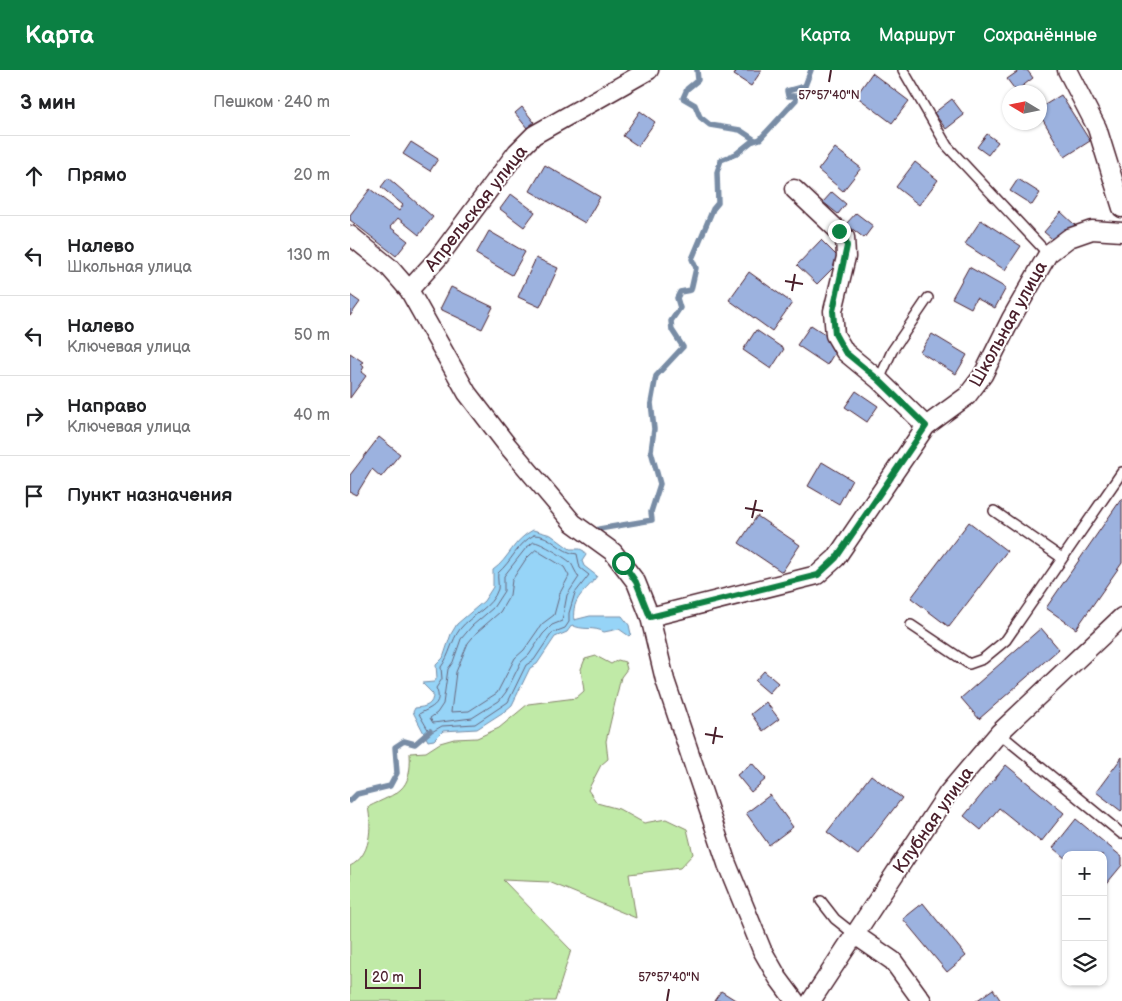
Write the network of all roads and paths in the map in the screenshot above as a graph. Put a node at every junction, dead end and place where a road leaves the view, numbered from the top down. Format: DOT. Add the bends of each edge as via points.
graph roads {
  1 [pos="649,70"];
  2 [pos="903,70"];
  3 [pos="1067,70"];
  4 [pos="794,188"];
  5 [pos="1122,208"];
  6 [pos="1122,232"];
  7 [pos="350,235"];
  8 [pos="1048,254"];
  9 [pos="409,290"];
  10 [pos="928,298"];
  11 [pos="879,380"];
  12 [pos="926,426"];
  13 [pos="1122,472"];
  14 [pos="994,511"];
  15 [pos="1062,558"];
  16 [pos="650,617"];
  17 [pos="911,625"];
  18 [pos="1119,625"];
  19 [pos="999,733"];
  20 [pos="1122,834"];
  21 [pos="821,901"];
  22 [pos="854,934"];
  23 [pos="795,1001"];
  24 [pos="811,1001"];
  25 [pos="922,1001"];
  1 -- 9 [label="street, Апрельская улица" via="534,136 516,152 438,258"];
  2 -- 8 [label="lane" via="946,146"];
  3 -- 5 [label="street" via="1097,128"];
  4 -- 11 [label="street" via="845,237 846,257 833,311 835,334 845,352"];
  6 -- 8 [label="street, Школьная улица" via="1092,230 1069,238"];
  7 -- 9 [label="street" via="389,267"];
  8 -- 12 [label="street, Школьная улица" via="983,375 967,396"];
  9 -- 16 [label="street" via="467,393 573,523 623,563 636,582"];
  10 -- 11 [label="lane" via="892,351"];
  11 -- 12 [label="street"];
  12 -- 16 [label="street, Школьная улица" via="836,558 818,575"];
  13 -- 15 [label="lane"];
  14 -- 15 [label="lane"];
  15 -- 17 [label="lane" via="1006,640 975,664 962,660"];
  16 -- 23 [label="street" via="665,680 727,864 762,950"];
  18 -- 19 [label="street, Клубная улица"];
  19 -- 20 [label="lane"];
  19 -- 22 [label="street, Клубная улица" via="948,793"];
  21 -- 22 [label="lane" via="835,919"];
  22 -- 24 [label="street, Клубная улица"];
  22 -- 25 [label="street" via="893,961"];
}
